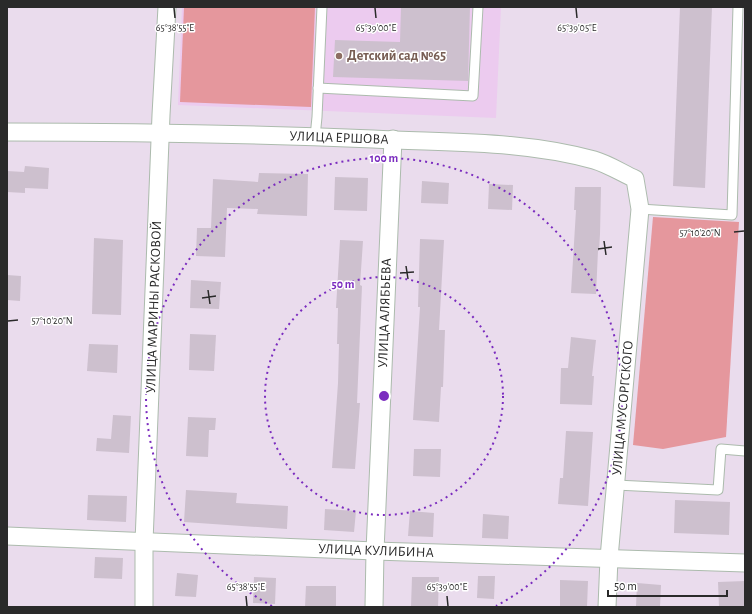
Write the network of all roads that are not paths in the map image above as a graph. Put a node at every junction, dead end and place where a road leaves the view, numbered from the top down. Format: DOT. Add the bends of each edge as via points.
graph roads {
  1 [pos="167,7"];
  2 [pos="322,7"];
  3 [pos="478,7"];
  4 [pos="738,7"];
  5 [pos="318,88"];
  6 [pos="7,132"];
  7 [pos="160,132"];
  8 [pos="315,137"];
  9 [pos="393,139"];
  10 [pos="640,210"];
  11 [pos="745,451"];
  12 [pos="616,485"];
  13 [pos="7,536"];
  14 [pos="144,542"];
  15 [pos="375,551"];
  16 [pos="609,558"];
  17 [pos="745,563"];
  18 [pos="144,607"];
  19 [pos="374,607"];
  20 [pos="606,607"];
  1 -- 7 [label="street, УЛИЦА МАРИНЫ РАСКОВОЙ"];
  2 -- 5 [label="lane"];
  3 -- 5 [label="lane" via="473,96"];
  4 -- 10 [label="lane" via="732,215"];
  5 -- 8 [label="lane"];
  6 -- 7 [label="street, УЛИЦА ЕРШОВА"];
  7 -- 8 [label="street, УЛИЦА ЕРШОВА"];
  7 -- 14 [label="street, УЛИЦА МАРИНЫ РАСКОВОЙ"];
  8 -- 9 [label="street, УЛИЦА ЕРШОВА"];
  9 -- 10 [label="street, УЛИЦА ЕРШОВА" via="508,145 596,160 634,179"];
  9 -- 15 [label="street, УЛИЦА АЛЯБЬЕВА"];
  10 -- 12 [label="street, УЛИЦА МУСОРГСКОГО"];
  11 -- 12 [label="lane" via="721,449 718,490"];
  12 -- 16 [label="street, УЛИЦА МУСОРГСКОГО"];
  13 -- 14 [label="street, УЛИЦА КУЛИБИНА"];
  14 -- 15 [label="street, УЛИЦА КУЛИБИНА"];
  14 -- 18 [label="street, УЛИЦА МАРИНЫ РАСКОВОЙ"];
  15 -- 16 [label="street, УЛИЦА КУЛИБИНА"];
  15 -- 19 [label="street, УЛИЦА АЛЯБЬЕВА"];
  16 -- 17 [label="street, УЛИЦА КУЛИБИНА"];
  16 -- 20 [label="street, УЛИЦА МУСОРГСКОГО"];
}
